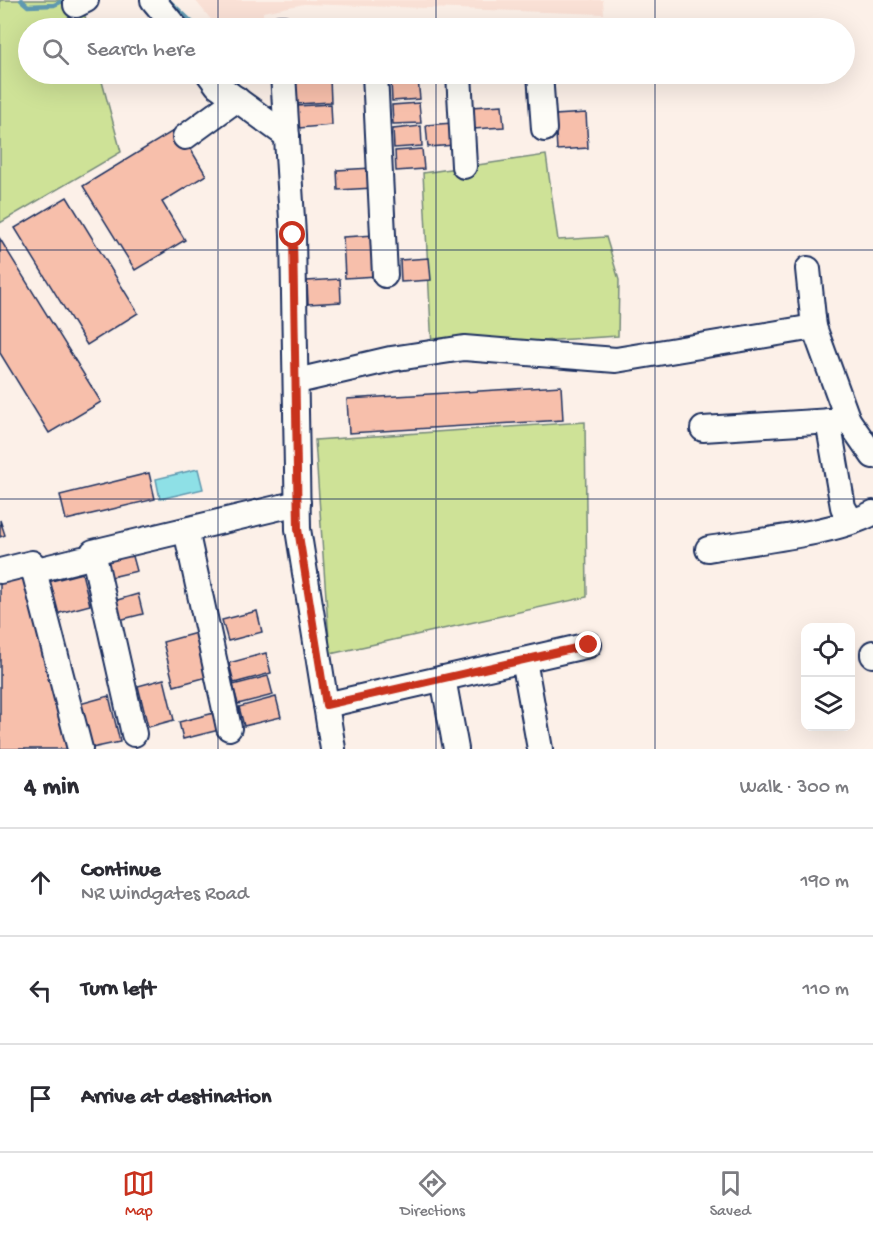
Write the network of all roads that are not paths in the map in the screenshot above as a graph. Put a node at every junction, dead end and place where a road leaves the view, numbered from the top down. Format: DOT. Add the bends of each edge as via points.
graph roads {
  1 [pos="76,0"];
  2 [pos="86,0"];
  3 [pos="153,0"];
  4 [pos="168,18"];
  5 [pos="216,84"];
  6 [pos="284,84"];
  7 [pos="375,84"];
  8 [pos="460,84"];
  9 [pos="541,84"];
  10 [pos="237,99"];
  11 [pos="544,129"];
  12 [pos="287,136"];
  13 [pos="185,137"];
  14 [pos="464,166"];
  15 [pos="808,269"];
  16 [pos="385,275"];
  17 [pos="814,327"];
  18 [pos="297,381"];
  19 [pos="838,420"];
  20 [pos="703,429"];
  21 [pos="873,456"];
  22 [pos="298,503"];
  23 [pos="862,517"];
  24 [pos="186,530"];
  25 [pos="708,549"];
  26 [pos="82,559"];
  27 [pos="0,571"];
  28 [pos="33,571"];
  29 [pos="589,645"];
  30 [pos="524,660"];
  31 [pos="443,678"];
  32 [pos="326,705"];
  33 [pos="229,728"];
  34 [pos="134,734"];
  35 [pos="80,749"];
  36 [pos="333,749"];
  37 [pos="456,749"];
  38 [pos="540,749"];
  1 -- 2 [label="street" via="76,5"];
  3 -- 4 [label="street"];
  5 -- 10 [label="street"];
  6 -- 12 [label="street"];
  7 -- 16 [label="street"];
  8 -- 14 [label="street"];
  9 -- 11 [label="street"];
  10 -- 12 [label="street"];
  10 -- 13 [label="street"];
  12 -- 18 [label="street"];
  15 -- 17 [label="street"];
  17 -- 18 [label="street" via="616,360 464,348 391,359"];
  17 -- 19 [label="street"];
  18 -- 22 [label="street"];
  19 -- 20 [label="street"];
  19 -- 21 [label="street"];
  19 -- 23 [label="street" via="843,507"];
  22 -- 24 [label="street"];
  22 -- 32 [label="street" via="298,529"];
  23 -- 25 [label="street" via="811,531"];
  24 -- 33 [label="street"];
  24 -- 34 [label="street" via="93,552"];
  26 -- 28 [label="street"];
  27 -- 28 [label="street" via="32,563"];
  28 -- 35 [label="street"];
  29 -- 30 [label="street"];
  30 -- 31 [label="street"];
  30 -- 38 [label="street"];
  31 -- 32 [label="street"];
  31 -- 37 [label="street"];
  32 -- 36 [label="street"];
}
